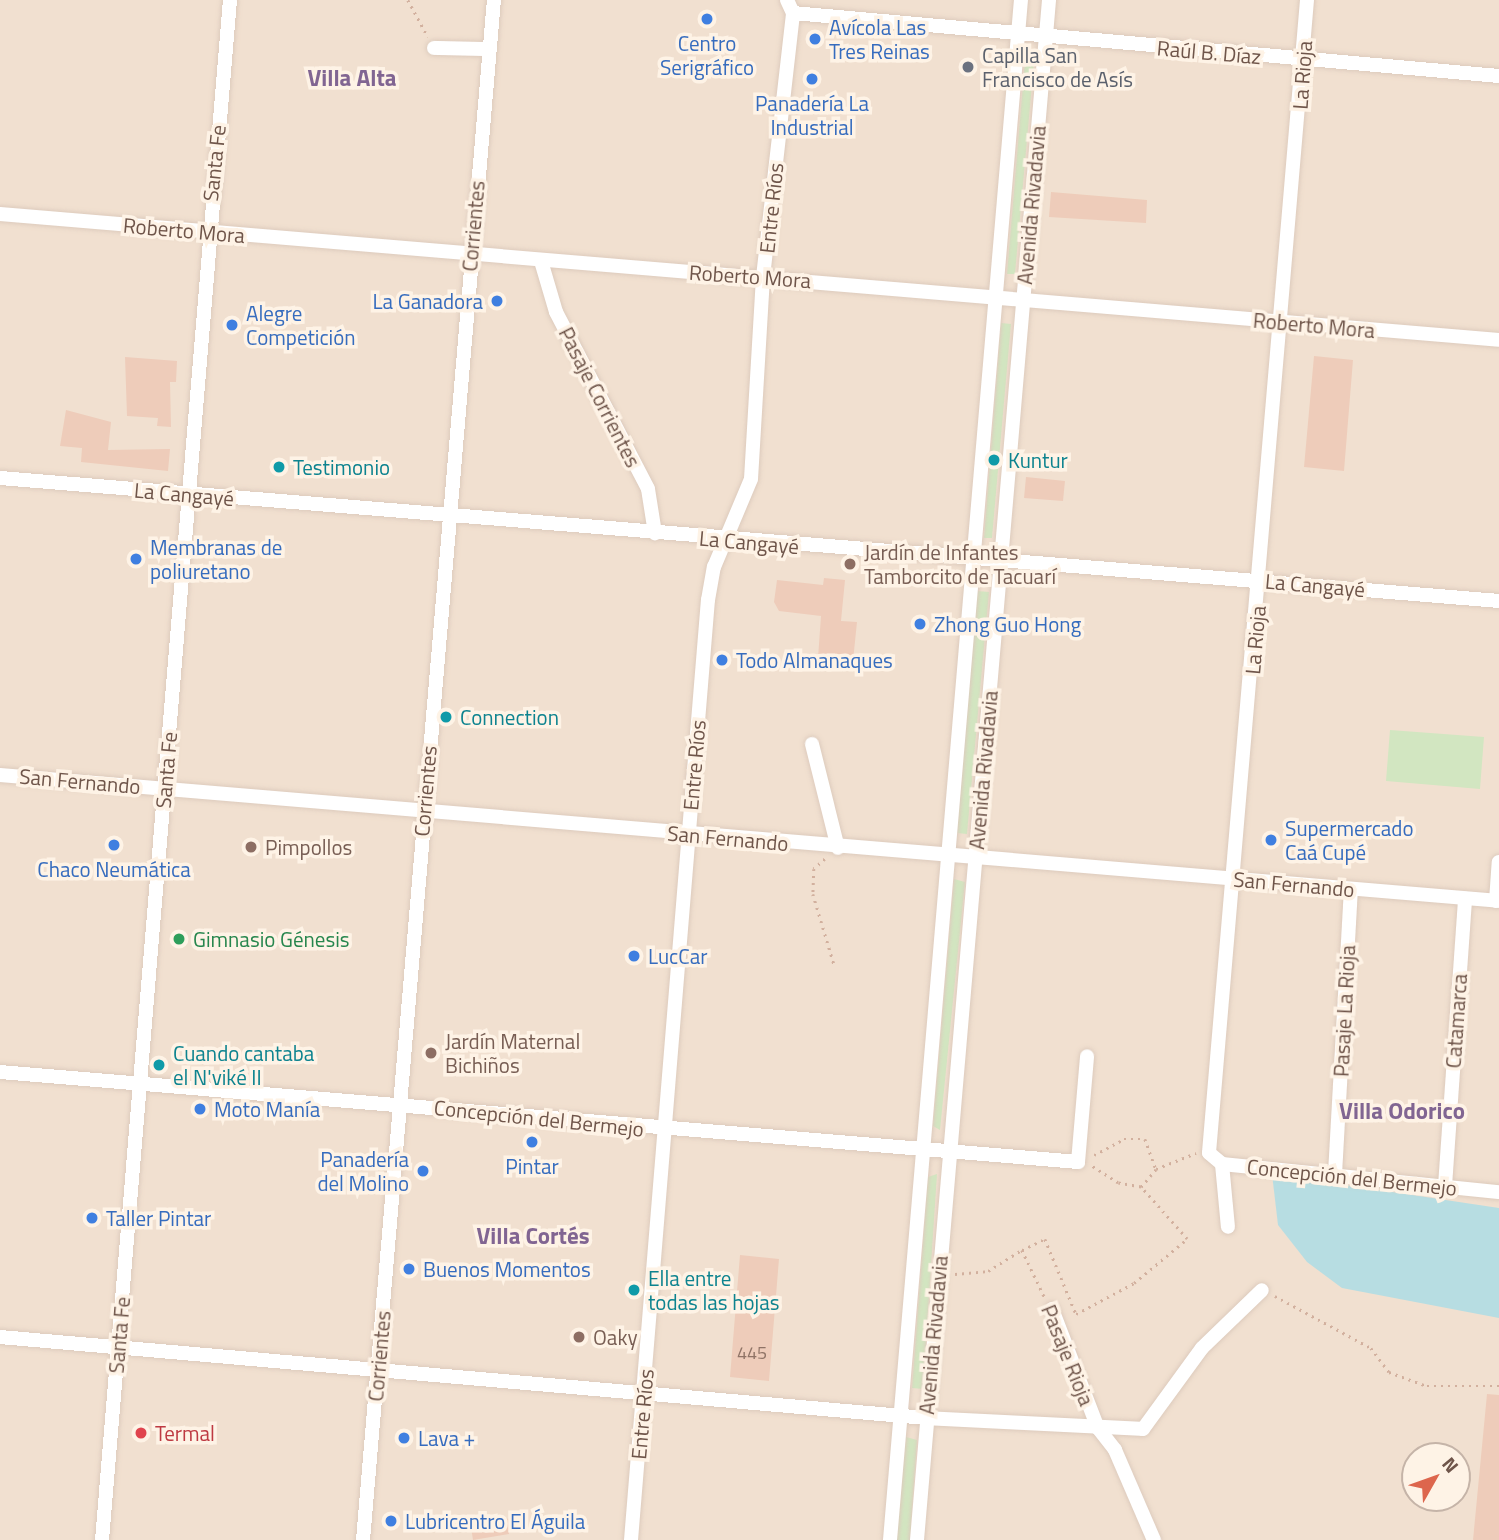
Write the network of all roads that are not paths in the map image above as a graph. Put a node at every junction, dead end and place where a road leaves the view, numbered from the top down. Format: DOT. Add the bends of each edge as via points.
graph roads {
  1 [pos="230,0"];
  2 [pos="494,0"];
  3 [pos="1021,0"];
  4 [pos="1049,0"];
  5 [pos="1307,0"];
  6 [pos="790,6"];
  7 [pos="1018,36"];
  8 [pos="1047,39"];
  9 [pos="434,48"];
  10 [pos="488,49"];
  11 [pos="1304,60"];
  12 [pos="1499,76"];
  13 [pos="0,214"];
  14 [pos="207,232"];
  15 [pos="470,255"];
  16 [pos="541,261"];
  17 [pos="763,277"];
  18 [pos="995,295"];
  19 [pos="1022,298"];
  20 [pos="1281,322"];
  21 [pos="1499,340"];
  22 [pos="0,478"];
  23 [pos="187,494"];
  24 [pos="449,516"];
  25 [pos="655,533"];
  26 [pos="726,540"];
  27 [pos="972,560"];
  28 [pos="1000,562"];
  29 [pos="1261,580"];
  30 [pos="1499,601"];
  31 [pos="812,744"];
  32 [pos="0,775"];
  33 [pos="164,789"];
  34 [pos="423,812"];
  35 [pos="689,834"];
  36 [pos="838,848"];
  37 [pos="947,855"];
  38 [pos="976,858"];
  39 [pos="1499,862"];
  40 [pos="1232,879"];
  41 [pos="1351,889"];
  42 [pos="1465,899"];
  43 [pos="1497,901"];
  44 [pos="1087,1056"];
  45 [pos="0,1072"];
  46 [pos="139,1084"];
  47 [pos="400,1105"];
  48 [pos="664,1131"];
  49 [pos="925,1153"];
  50 [pos="1209,1153"];
  51 [pos="947,1155"];
  52 [pos="1222,1164"];
  53 [pos="1335,1174"];
  54 [pos="1445,1186"];
  55 [pos="1499,1192"];
  56 [pos="1228,1227"];
  57 [pos="1262,1290"];
  58 [pos="1052,1309"];
  59 [pos="0,1337"];
  60 [pos="119,1346"];
  61 [pos="377,1370"];
  62 [pos="645,1392"];
  63 [pos="900,1414"];
  64 [pos="926,1418"];
  65 [pos="1098,1428"];
  66 [pos="102,1540"];
  67 [pos="363,1540"];
  68 [pos="631,1540"];
  69 [pos="890,1540"];
  70 [pos="917,1540"];
  71 [pos="1154,1540"];
  1 -- 14 [label="street, Santa Fe"];
  2 -- 10 [label="street, Corrientes"];
  3 -- 7 [label="street, Avenida Rivadavia"];
  4 -- 8 [label="street, Avenida Rivadavia"];
  5 -- 11 [label="street, La Rioja"];
  6 -- 7 [label="street, Raúl B. Díaz"];
  6 -- 17 [label="street, Entre Ríos"];
  7 -- 8 [label="street, Raúl B. Díaz"];
  7 -- 18 [label="street, Avenida Rivadavia"];
  8 -- 11 [label="street, Raúl B. Díaz"];
  8 -- 19 [label="street, Avenida Rivadavia"];
  9 -- 10 [label="street"];
  10 -- 15 [label="street, Corrientes"];
  11 -- 12 [label="street, Raúl B. Díaz"];
  11 -- 20 [label="street, La Rioja"];
  13 -- 14 [label="street, Roberto Mora"];
  14 -- 15 [label="street, Roberto Mora"];
  14 -- 23 [label="street, Santa Fe"];
  15 -- 16 [label="street, Roberto Mora"];
  15 -- 24 [label="street, Corrientes"];
  16 -- 17 [label="street, Roberto Mora"];
  16 -- 25 [label="street, Pasaje Corrientes" via="556,312 648,489"];
  17 -- 18 [label="street, Roberto Mora"];
  17 -- 26 [label="street, Entre Ríos" via="751,479"];
  18 -- 19 [label="street, Roberto Mora"];
  18 -- 27 [label="street, Avenida Rivadavia"];
  19 -- 20 [label="street, Roberto Mora"];
  19 -- 28 [label="street, Avenida Rivadavia"];
  20 -- 21 [label="street, Roberto Mora"];
  20 -- 29 [label="street, La Rioja"];
  22 -- 23 [label="street, La Cangayé"];
  23 -- 24 [label="street, La Cangayé"];
  23 -- 33 [label="street, Santa Fe"];
  24 -- 25 [label="street, La Cangayé"];
  24 -- 34 [label="street, Corrientes"];
  25 -- 26 [label="street, La Cangayé"];
  26 -- 27 [label="street, La Cangayé"];
  26 -- 35 [label="street, Entre Ríos" via="708,600"];
  27 -- 28 [label="street, La Cangayé"];
  27 -- 37 [label="street, Avenida Rivadavia"];
  28 -- 29 [label="street, La Cangayé"];
  28 -- 38 [label="street, Avenida Rivadavia"];
  29 -- 30 [label="street, La Cangayé"];
  29 -- 40 [label="street, La Rioja"];
  31 -- 36 [label="street"];
  32 -- 33 [label="street, San Fernando"];
  33 -- 34 [label="street, San Fernando"];
  33 -- 46 [label="street, Santa Fe"];
  34 -- 35 [label="street, San Fernando"];
  34 -- 47 [label="street, Corrientes"];
  35 -- 36 [label="street, San Fernando"];
  35 -- 48 [label="street, Entre Ríos"];
  36 -- 37 [label="street, San Fernando"];
  37 -- 38 [label="street, San Fernando"];
  37 -- 49 [label="street, Avenida Rivadavia"];
  38 -- 40 [label="street, San Fernando"];
  38 -- 51 [label="street, Avenida Rivadavia"];
  39 -- 43 [label="street"];
  40 -- 41 [label="street, San Fernando"];
  40 -- 50 [label="street, La Rioja"];
  41 -- 42 [label="street, San Fernando"];
  41 -- 53 [label="street, Pasaje La Rioja"];
  42 -- 43 [label="street, San Fernando"];
  42 -- 54 [label="street, Catamarca"];
  44 -- 51 [label="street, Concepción del Bermejo" via="1078,1162"];
  45 -- 46 [label="street, Concepción del Bermejo"];
  46 -- 47 [label="street, Concepción del Bermejo"];
  46 -- 60 [label="street, Santa Fe"];
  47 -- 48 [label="street, Concepción del Bermejo"];
  47 -- 61 [label="street, Corrientes"];
  48 -- 49 [label="street, Concepción del Bermejo"];
  48 -- 62 [label="street, Entre Ríos"];
  49 -- 51 [label="street, Concepción del Bermejo"];
  49 -- 63 [label="street, Avenida Rivadavia"];
  50 -- 52 [label="street, Concepción del Bermejo"];
  51 -- 64 [label="street, Avenida Rivadavia"];
  52 -- 53 [label="street, Concepción del Bermejo"];
  52 -- 56 [label="street"];
  53 -- 54 [label="street, Concepción del Bermejo"];
  54 -- 55 [label="street, Concepción del Bermejo"];
  57 -- 65 [label="street" via="1202,1348 1143,1429"];
  58 -- 65 [label="street, Pasaje Rioja"];
  59 -- 60 [label="street"];
  60 -- 61 [label="street"];
  60 -- 66 [label="street, Santa Fe"];
  61 -- 62 [label="street"];
  61 -- 67 [label="street, Corrientes"];
  62 -- 63 [label="street"];
  62 -- 68 [label="street, Entre Ríos"];
  63 -- 64 [label="street"];
  63 -- 69 [label="street, Avenida Rivadavia"];
  64 -- 65 [label="street"];
  64 -- 70 [label="street, Avenida Rivadavia"];
  65 -- 71 [label="street, Pasaje Rioja" via="1115,1450"];
}
